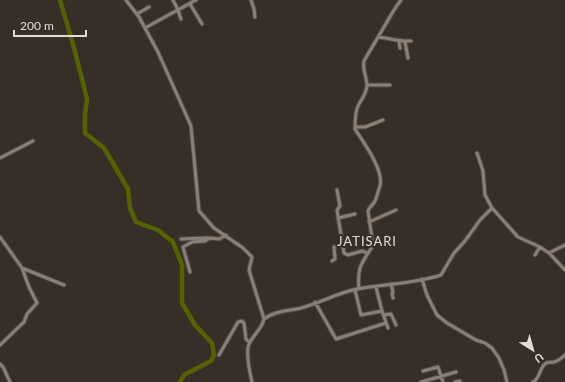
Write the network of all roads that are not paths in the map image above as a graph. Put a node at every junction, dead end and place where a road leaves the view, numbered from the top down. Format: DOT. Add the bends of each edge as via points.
graph roads {
  1 [pos="126,0"];
  2 [pos="172,0"];
  3 [pos="186,0"];
  4 [pos="196,0"];
  5 [pos="251,0"];
  6 [pos="401,0"];
  7 [pos="189,4"];
  8 [pos="149,7"];
  9 [pos="178,10"];
  10 [pos="136,14"];
  11 [pos="255,17"];
  12 [pos="181,19"];
  13 [pos="202,24"];
  14 [pos="145,28"];
  15 [pos="378,37"];
  16 [pos="399,41"];
  17 [pos="411,41"];
  18 [pos="405,42"];
  19 [pos="400,48"];
  20 [pos="408,58"];
  21 [pos="367,85"];
  22 [pos="390,85"];
  23 [pos="383,120"];
  24 [pos="355,127"];
  25 [pos="33,141"];
  26 [pos="477,153"];
  27 [pos="0,158"];
  28 [pos="337,190"];
  29 [pos="492,208"];
  30 [pos="396,210"];
  31 [pos="355,214"];
  32 [pos="338,218"];
  33 [pos="369,222"];
  34 [pos="226,235"];
  35 [pos="0,237"];
  36 [pos="208,238"];
  37 [pos="181,239"];
  38 [pos="342,244"];
  39 [pos="565,245"];
  40 [pos="540,247"];
  41 [pos="367,253"];
  42 [pos="549,253"];
  43 [pos="535,255"];
  44 [pos="332,261"];
  45 [pos="22,268"];
  46 [pos="565,270"];
  47 [pos="190,272"];
  48 [pos="422,280"];
  49 [pos="391,284"];
  50 [pos="64,285"];
  51 [pos="376,287"];
  52 [pos="357,289"];
  53 [pos="393,298"];
  54 [pos="315,302"];
  55 [pos="382,310"];
  56 [pos="383,315"];
  57 [pos="264,319"];
  58 [pos="386,323"];
  59 [pos="396,325"];
  60 [pos="388,328"];
  61 [pos="250,343"];
  62 [pos="0,344"];
  63 [pos="219,355"];
  64 [pos="565,356"];
  65 [pos="0,364"];
  66 [pos="423,372"];
  67 [pos="456,372"];
  68 [pos="441,376"];
  69 [pos="460,381"];
  70 [pos="10,382"];
  71 [pos="252,382"];
  72 [pos="421,382"];
  73 [pos="443,382"];
  74 [pos="455,382"];
  75 [pos="507,382"];
  76 [pos="533,382"];
  1 -- 10 [label="street"];
  2 -- 9 [label="street"];
  3 -- 7 [label="street"];
  4 -- 7 [label="street"];
  5 -- 11 [label="street"];
  6 -- 15 [label="street"];
  7 -- 9 [label="street"];
  7 -- 13 [label="street"];
  8 -- 10 [label="street"];
  9 -- 12 [label="street"];
  9 -- 14 [label="street"];
  10 -- 14 [label="street"];
  14 -- 34 [label="street" via="191,126 199,211 214,228"];
  15 -- 16 [label="street"];
  15 -- 21 [label="street" via="364,63 363,71"];
  16 -- 18 [label="street"];
  16 -- 19 [label="street"];
  17 -- 18 [label="street"];
  18 -- 20 [label="street"];
  21 -- 22 [label="street"];
  21 -- 24 [label="street" via="358,107"];
  23 -- 24 [label="street" via="361,128"];
  24 -- 33 [label="street" via="373,158 380,182 374,202 368,211"];
  25 -- 27 [label="street"];
  26 -- 29 [label="street" via="483,170 485,195"];
  28 -- 32 [label="street" via="340,206 337,209"];
  29 -- 40 [label="street" via="518,237"];
  29 -- 48 [label="street" via="454,253 443,274"];
  30 -- 33 [label="street"];
  31 -- 32 [label="street"];
  32 -- 38 [label="street"];
  33 -- 41 [label="street" via="373,245"];
  34 -- 36 [label="street" via="219,239"];
  34 -- 57 [label="street" via="252,257 249,270"];
  35 -- 45 [label="street"];
  36 -- 37 [label="street"];
  36 -- 47 [label="street" via="183,246"];
  38 -- 41 [label="street" via="346,255"];
  38 -- 44 [label="street" via="334,247 335,259"];
  39 -- 42 [label="street"];
  40 -- 42 [label="street"];
  40 -- 43 [label="street"];
  41 -- 52 [label="street" via="358,271"];
  42 -- 46 [label="street"];
  45 -- 50 [label="street"];
  45 -- 62 [label="street" via="37,305 27,314 24,322"];
  48 -- 49 [label="street"];
  48 -- 75 [label="street" via="437,315 444,322 492,348 499,358"];
  49 -- 51 [label="street"];
  49 -- 53 [label="street"];
  51 -- 52 [label="street"];
  51 -- 55 [label="street"];
  52 -- 54 [label="street"];
  52 -- 55 [label="street" via="361,314"];
  54 -- 57 [label="street"];
  54 -- 58 [label="street" via="336,339"];
  55 -- 56 [label="street"];
  56 -- 58 [label="street"];
  56 -- 59 [label="street" via="391,314"];
  57 -- 61 [label="street"];
  58 -- 60 [label="street"];
  61 -- 63 [label="street" via="246,338 244,323 241,321 236,325"];
  61 -- 71 [label="street" via="248,348"];
  64 -- 76 [label="street" via="546,364"];
  65 -- 70 [label="street"];
  66 -- 68 [label="street" via="438,367"];
  67 -- 68 [label="street"];
  68 -- 72 [label="street"];
  68 -- 73 [label="street"];
  69 -- 74 [label="street"];
}
